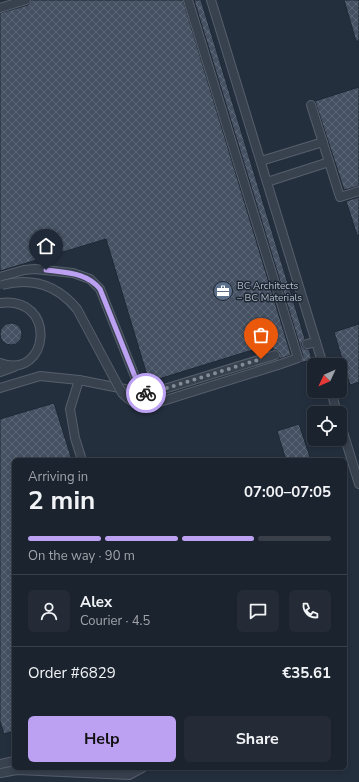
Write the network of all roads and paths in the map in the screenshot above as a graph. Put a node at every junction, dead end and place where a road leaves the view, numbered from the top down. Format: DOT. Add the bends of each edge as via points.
graph roads {
  1 [pos="26,0"];
  2 [pos="188,0"];
  3 [pos="212,0"];
  4 [pos="0,8"];
  5 [pos="311,105"];
  6 [pos="323,142"];
  7 [pos="261,161"];
  8 [pos="329,162"];
  9 [pos="267,182"];
  10 [pos="359,191"];
  11 [pos="0,277"];
  12 [pos="1,286"];
  13 [pos="0,303"];
  14 [pos="316,342"];
  15 [pos="307,344"];
  16 [pos="275,355"];
  17 [pos="321,358"];
  18 [pos="0,363"];
  19 [pos="21,365"];
  20 [pos="0,372"];
  21 [pos="79,380"];
  22 [pos="0,388"];
  23 [pos="146,393"];
  24 [pos="347,445"];
  25 [pos="81,458"];
  26 [pos="359,484"];
  27 [pos="12,761"];
  28 [pos="0,764"];
  29 [pos="17,770"];
  30 [pos="17,770"];
  31 [pos="138,770"];
  32 [pos="0,773"];
  1 -- 4 [label="lane"];
  2 -- 12 [label="lane, bridge" via="298,358 150,405 138,404 122,393 78,309 62,293 44,284 25,281"];
  3 -- 7 [label="lane"];
  5 -- 6 [label="lane"];
  6 -- 7 [label="lane"];
  6 -- 8 [label="lane"];
  7 -- 9 [label="lane"];
  8 -- 9 [label="lane"];
  8 -- 10 [label="lane" via="340,197"];
  9 -- 14 [label="lane"];
  11 -- 23 [label="lane" via="35,269 73,273 90,279 100,289 138,384"];
  13 -- 19 [label="lane" via="10,302 24,306 34,314 40,325 41,343"];
  14 -- 15 [label="lane"];
  14 -- 17 [label="lane"];
  16 -- 23 [label="lane"];
  18 -- 19 [label="lane" via="8,366"];
  19 -- 20 [label="lane"];
  21 -- 22 [label="lane" via="40,376"];
  21 -- 23 [label="lane"];
  21 -- 25 [label="lane" via="70,409"];
  24 -- 26 [label="lane"];
  27 -- 28 [label="lane"];
  29 -- 32 [label="lane"];
  30 -- 31 [label="lane" via="129,775"];
}
